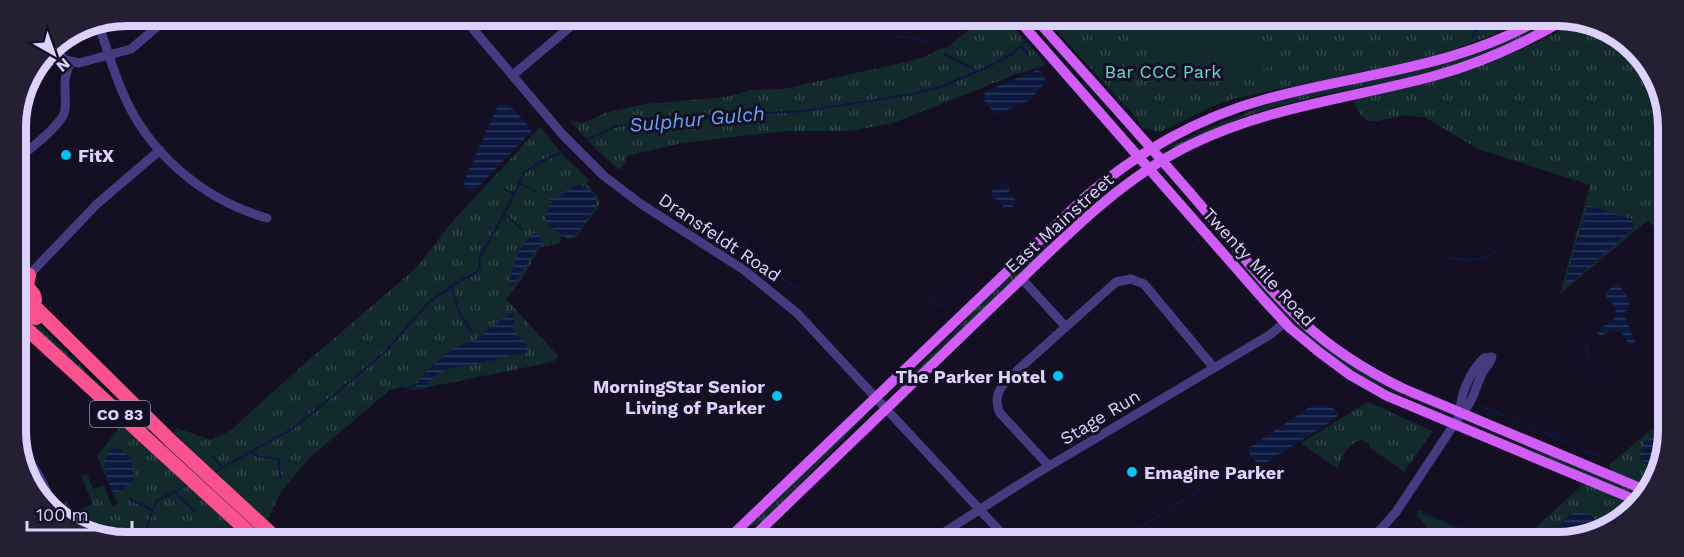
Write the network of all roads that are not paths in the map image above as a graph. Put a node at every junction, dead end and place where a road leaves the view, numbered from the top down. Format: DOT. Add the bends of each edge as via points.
graph roads {
  1 [pos="158,26"];
  2 [pos="471,26"];
  3 [pos="570,26"];
  4 [pos="1024,26"];
  5 [pos="1042,26"];
  6 [pos="1526,26"];
  7 [pos="1553,26"];
  8 [pos="100,29"];
  9 [pos="59,52"];
  10 [pos="109,55"];
  11 [pos="70,63"];
  12 [pos="513,75"];
  13 [pos="1152,148"];
  14 [pos="160,150"];
  15 [pos="26,152"];
  16 [pos="1138,157"];
  17 [pos="1162,160"];
  18 [pos="1148,169"];
  19 [pos="267,218"];
  20 [pos="26,273"];
  21 [pos="1022,279"];
  22 [pos="26,284"];
  23 [pos="26,298"];
  24 [pos="36,307"];
  25 [pos="26,310"];
  26 [pos="1285,322"];
  27 [pos="1066,327"];
  28 [pos="26,328"];
  29 [pos="26,337"];
  30 [pos="81,352"];
  31 [pos="1214,368"];
  32 [pos="79,377"];
  33 [pos="876,397"];
  34 [pos="886,409"];
  35 [pos="1461,414"];
  36 [pos="1455,425"];
  37 [pos="166,446"];
  38 [pos="31,462"];
  39 [pos="1049,466"];
  40 [pos="1640,488"];
  41 [pos="48,494"];
  42 [pos="1632,498"];
  43 [pos="980,510"];
  44 [pos="254,531"];
  45 [pos="946,531"];
  46 [pos="1000,531"];
  47 [pos="1378,531"];
  48 [pos="736,532"];
  49 [pos="759,532"];
  1 -- 10 [label="street" via="133,48"];
  2 -- 12 [label="street, Dransfeldt Road"];
  3 -- 12 [label="street"];
  4 -- 16 [label="main road, Twenty Mile Road"];
  5 -- 13 [label="main road, Twenty Mile Road"];
  6 -- 13 [label="main road, East Mainstreet" via="1436,62 1253,103"];
  7 -- 17 [label="main road, East Mainstreet" via="1468,66 1265,115"];
  8 -- 10 [label="street"];
  9 -- 11 [label="street"];
  10 -- 11 [label="street"];
  10 -- 14 [label="street" via="133,113"];
  11 -- 15 [label="street" via="63,84 62,117"];
  12 -- 33 [label="street, Dransfeldt Road" via="604,176 770,289"];
  13 -- 16 [label="main road, East Mainstreet"];
  13 -- 17 [label="main road, Twenty Mile Road"];
  14 -- 19 [label="street" via="205,189"];
  14 -- 20 [label="street"];
  16 -- 18 [label="main road, Twenty Mile Road"];
  16 -- 33 [label="main road, East Mainstreet" via="1084,198"];
  17 -- 18 [label="main road, East Mainstreet"];
  17 -- 35 [label="main road, Twenty Mile Road" via="1284,303 1313,331 1376,375"];
  18 -- 21 [label="main road, East Mainstreet" via="1093,211"];
  18 -- 26 [label="main road, Twenty Mile Road"];
  21 -- 27 [label="street"];
  21 -- 34 [label="main road, East Mainstreet"];
  22 -- 24 [label="highway, CO 83"];
  23 -- 24 [label="highway, CO 83"];
  24 -- 30 [label="highway, CO 83"];
  25 -- 30 [label="highway"];
  26 -- 31 [label="street, Stage Run"];
  26 -- 36 [label="main road, Twenty Mile Road" via="1318,352 1360,381"];
  27 -- 31 [label="street" via="1114,283 1136,280"];
  27 -- 39 [label="street" via="1003,384 997,398 1000,413"];
  28 -- 32 [label="highway, CO 83"];
  29 -- 32 [label="highway"];
  30 -- 37 [label="highway, CO 83"];
  31 -- 39 [label="street, Stage Run"];
  32 -- 37 [label="highway, CO 83"];
  33 -- 34 [label="street, Dransfeldt Road"];
  33 -- 48 [label="main road, East Mainstreet"];
  34 -- 43 [label="street, Dransfeldt Road"];
  34 -- 49 [label="main road, East Mainstreet"];
  35 -- 35 [label="street" via="1468,408 1492,357 1484,358 1476,367 1460,404"];
  35 -- 36 [label="street"];
  35 -- 40 [label="main road, Twenty Mile Road"];
  36 -- 42 [label="main road, Twenty Mile Road"];
  36 -- 47 [label="street" via="1396,512"];
  37 -- 44 [label="highway, CO 83"];
  38 -- 41 [label="street"];
  39 -- 43 [label="street, Stage Run"];
  43 -- 45 [label="street, Stage Run"];
  43 -- 46 [label="street, Dransfeldt Road"];
}
